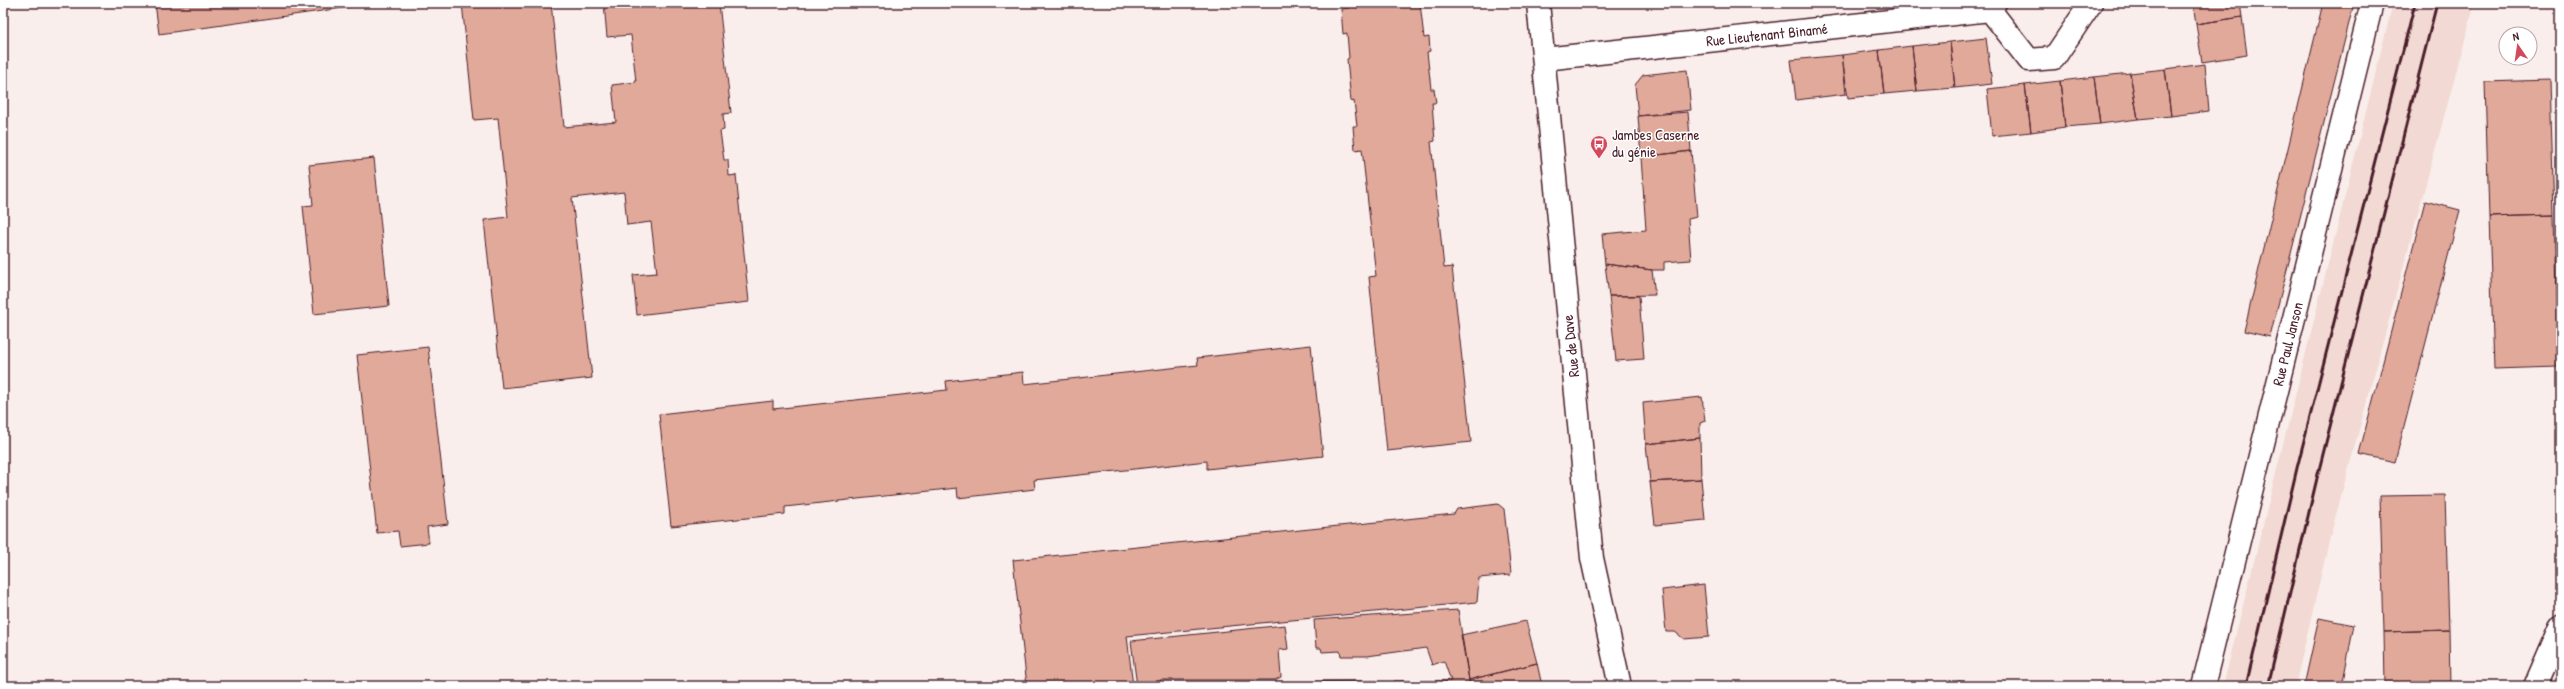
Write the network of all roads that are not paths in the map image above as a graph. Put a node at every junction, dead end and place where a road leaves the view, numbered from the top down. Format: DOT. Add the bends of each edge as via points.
graph roads {
  1 [pos="1538,3"];
  2 [pos="2091,3"];
  3 [pos="2372,3"];
  4 [pos="1992,7"];
  5 [pos="1544,59"];
  6 [pos="2561,626"];
  7 [pos="1620,686"];
  8 [pos="2204,686"];
  9 [pos="2535,686"];
  1 -- 5 [label="street, Rue de Dave"];
  2 -- 4 [label="street, Rue Lieutenant Binamé" via="2054,58 2029,60"];
  3 -- 8 [label="street, Rue Paul Janson"];
  4 -- 5 [label="street, Rue Lieutenant Binamé"];
  5 -- 7 [label="street, Rue de Dave" via="1592,558"];
  6 -- 9 [label="street"];
}
